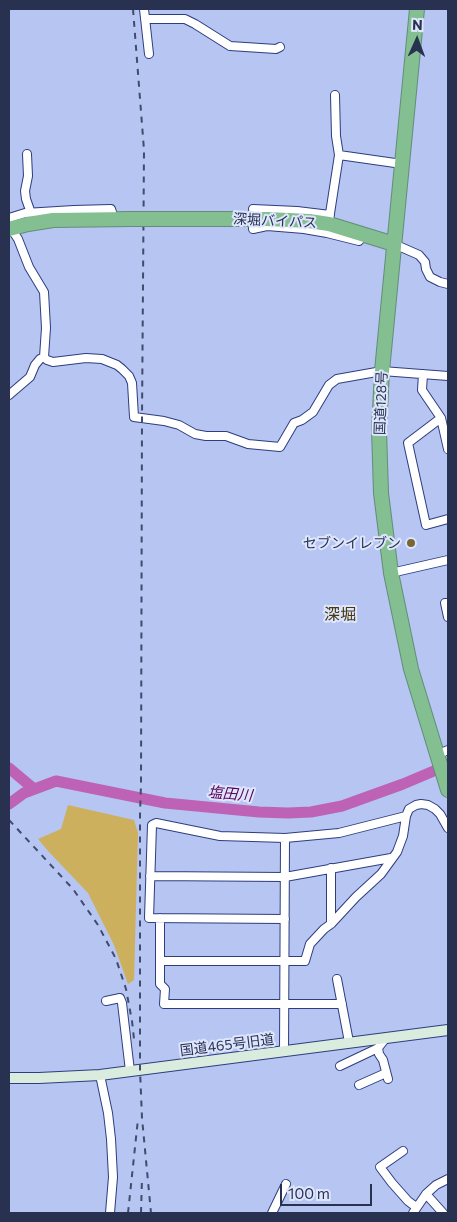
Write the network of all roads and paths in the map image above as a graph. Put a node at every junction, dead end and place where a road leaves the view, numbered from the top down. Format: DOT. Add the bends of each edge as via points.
graph roads {
  1 [pos="144,9"];
  2 [pos="417,9"];
  3 [pos="145,19"];
  4 [pos="280,47"];
  5 [pos="148,54"];
  6 [pos="335,95"];
  7 [pos="28,154"];
  8 [pos="339,154"];
  9 [pos="402,164"];
  10 [pos="253,210"];
  11 [pos="112,212"];
  12 [pos="30,213"];
  13 [pos="328,224"];
  14 [pos="9,225"];
  15 [pos="253,229"];
  16 [pos="394,244"];
  17 [pos="448,284"];
  18 [pos="44,356"];
  19 [pos="382,371"];
  20 [pos="423,374"];
  21 [pos="448,376"];
  22 [pos="9,395"];
  23 [pos="441,418"];
  24 [pos="448,449"];
  25 [pos="448,520"];
  26 [pos="448,560"];
  27 [pos="392,573"];
  28 [pos="448,603"];
  29 [pos="448,617"];
  30 [pos="443,752"];
  31 [pos="448,790"];
  32 [pos="406,816"];
  33 [pos="448,828"];
  34 [pos="285,838"];
  35 [pos="391,858"];
  36 [pos="330,868"];
  37 [pos="150,876"];
  38 [pos="285,877"];
  39 [pos="160,918"];
  40 [pos="285,919"];
  41 [pos="331,924"];
  42 [pos="160,961"];
  43 [pos="284,961"];
  44 [pos="337,979"];
  45 [pos="106,1001"];
  46 [pos="284,1004"];
  47 [pos="342,1004"];
  48 [pos="448,1030"];
  49 [pos="386,1038"];
  50 [pos="349,1042"];
  51 [pos="378,1048"];
  52 [pos="284,1052"];
  53 [pos="340,1066"];
  54 [pos="130,1071"];
  55 [pos="100,1075"];
  56 [pos="9,1078"];
  57 [pos="359,1085"];
  58 [pos="403,1151"];
  59 [pos="448,1179"];
  60 [pos="286,1184"];
  61 [pos="426,1194"];
  62 [pos="414,1210"];
  63 [pos="110,1213"];
  64 [pos="272,1213"];
  65 [pos="443,1213"];
  1 -- 3 [label="street"];
  2 -- 9 [label="highway, 国道128号"];
  3 -- 4 [label="street" via="185,19 230,46"];
  3 -- 5 [label="street"];
  6 -- 8 [label="street"];
  7 -- 12 [label="street" via="25,191"];
  8 -- 9 [label="street"];
  8 -- 13 [label="street"];
  9 -- 16 [label="highway, 国道128号"];
  10 -- 13 [label="street" via="297,211"];
  11 -- 12 [label="street"];
  12 -- 14 [label="street"];
  13 -- 14 [label="highway, 深堀バイパス, bridge" via="267,219 131,219 52,220"];
  13 -- 15 [label="street" via="304,229 267,226"];
  13 -- 16 [label="highway, 深堀バイパス"];
  14 -- 18 [label="street" via="44,292"];
  16 -- 17 [label="street" via="419,255 430,277"];
  16 -- 19 [label="highway, 国道128号"];
  18 -- 19 [label="street" via="53,362 86,358 102,360 122,368 132,383 134,418 164,421 195,434 226,436 248,444 280,447 294,423 313,412 329,385 337,379"];
  18 -- 22 [label="street" via="35,364 30,377"];
  19 -- 20 [label="street"];
  19 -- 27 [label="highway, 国道128号" via="379,430 381,493"];
  20 -- 21 [label="street"];
  20 -- 23 [label="street" via="422,390"];
  23 -- 24 [label="street"];
  23 -- 25 [label="street" via="408,443 426,524"];
  26 -- 27 [label="street"];
  27 -- 30 [label="highway, 国道128号" via="411,669"];
  28 -- 29 [label="street" via="445,603"];
  30 -- 31 [label="highway, 国道128号"];
  32 -- 33 [label="street" via="416,805 428,805 435,808"];
  32 -- 34 [label="street" via="339,833"];
  32 -- 35 [label="street" via="404,836"];
  34 -- 37 [label="street" via="220,836 156,823 152,825"];
  34 -- 38 [label="street"];
  35 -- 36 [label="street"];
  35 -- 41 [label="street" via="381,874"];
  36 -- 38 [label="street"];
  36 -- 41 [label="street"];
  37 -- 38 [label="street"];
  37 -- 39 [label="street" via="149,918"];
  38 -- 40 [label="street"];
  39 -- 40 [label="street"];
  39 -- 42 [label="street"];
  40 -- 43 [label="street"];
  41 -- 43 [label="street" via="310,944 305,962"];
  42 -- 43 [label="street"];
  42 -- 46 [label="street" via="164,1004"];
  43 -- 46 [label="street"];
  44 -- 47 [label="street"];
  45 -- 54 [label="street" via="120,998 122,1003"];
  46 -- 47 [label="street"];
  46 -- 52 [label="street"];
  47 -- 50 [label="street"];
  48 -- 49 [label="street, 国道465号旧道"];
  49 -- 50 [label="street, 国道465号旧道"];
  49 -- 51 [label="street"];
  50 -- 52 [label="street, 国道465号旧道"];
  51 -- 53 [label="street"];
  51 -- 57 [label="street" via="387,1076 366,1078"];
  52 -- 54 [label="street, 国道465号旧道"];
  54 -- 55 [label="street, 国道465号旧道"];
  55 -- 56 [label="street, 国道465号旧道"];
  55 -- 63 [label="street" via="111,1139 113,1177"];
  58 -- 62 [label="street" via="380,1167"];
  59 -- 61 [label="street"];
  60 -- 64 [label="street"];
  61 -- 62 [label="street"];
  61 -- 65 [label="street"];
}
